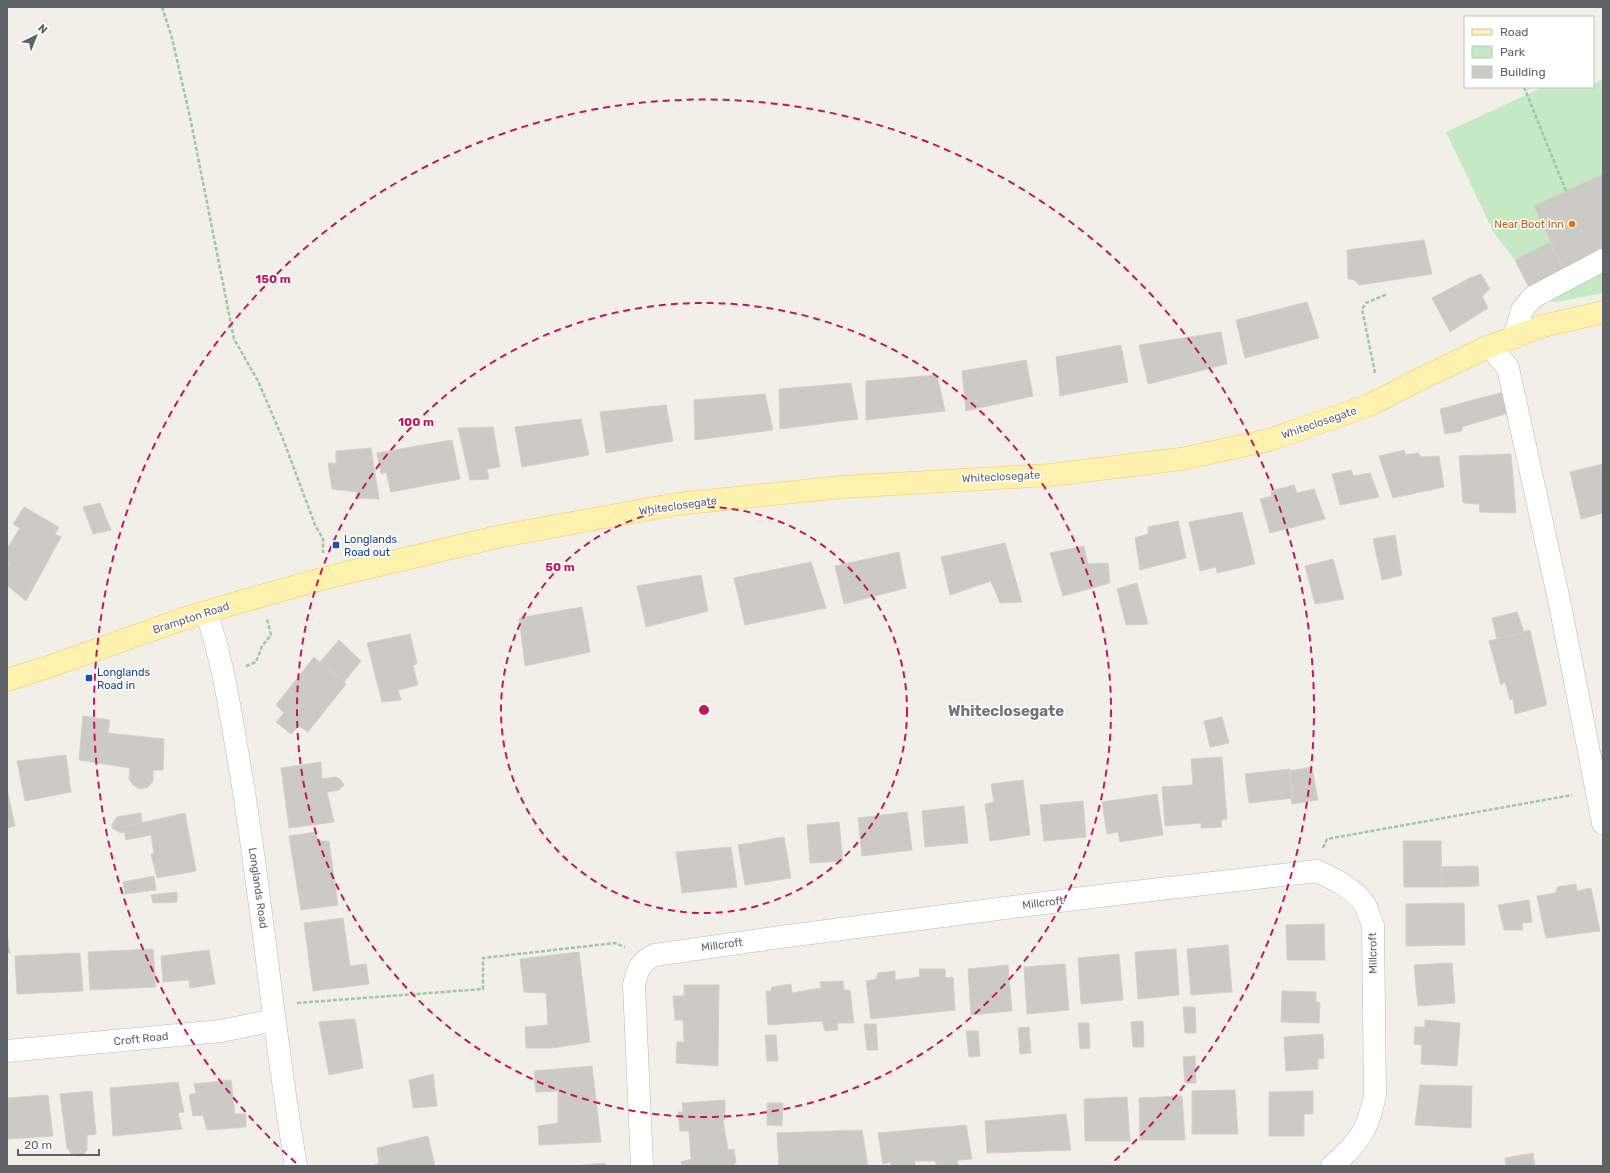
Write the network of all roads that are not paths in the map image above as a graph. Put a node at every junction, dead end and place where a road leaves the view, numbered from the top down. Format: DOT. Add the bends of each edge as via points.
graph roads {
  1 [pos="1603,260"];
  2 [pos="1603,312"];
  3 [pos="1514,337"];
  4 [pos="1490,346"];
  5 [pos="378,565"];
  6 [pos="206,612"];
  7 [pos="7,680"];
  8 [pos="1603,823"];
  9 [pos="274,1012"];
  10 [pos="7,1051"];
  11 [pos="296,1166"];
  12 [pos="642,1166"];
  13 [pos="1332,1166"];
  1 -- 3 [label="street" via="1533,298 1522,310"];
  2 -- 3 [label="main road, Whiteclosegate" via="1543,326"];
  3 -- 4 [label="main road, Whiteclosegate"];
  4 -- 5 [label="main road, Whiteclosegate" via="1370,405 1269,440 1181,459 1050,475 842,487 677,504 501,536"];
  4 -- 8 [label="street" via="1508,368 1559,600"];
  5 -- 6 [label="main road, Brampton Road"];
  6 -- 7 [label="main road, Brampton Road"];
  6 -- 9 [label="street, Longlands Road" via="216,640 252,839"];
  9 -- 10 [label="street, Croft Road" via="221,1031"];
  9 -- 11 [label="street, Longlands Road"];
  12 -- 13 [label="street, Millcroft" via="634,985 637,969 646,959 655,955 1091,897 1317,871 1335,879 1365,904 1373,925 1375,1095 1371,1117 1360,1139"];
}
